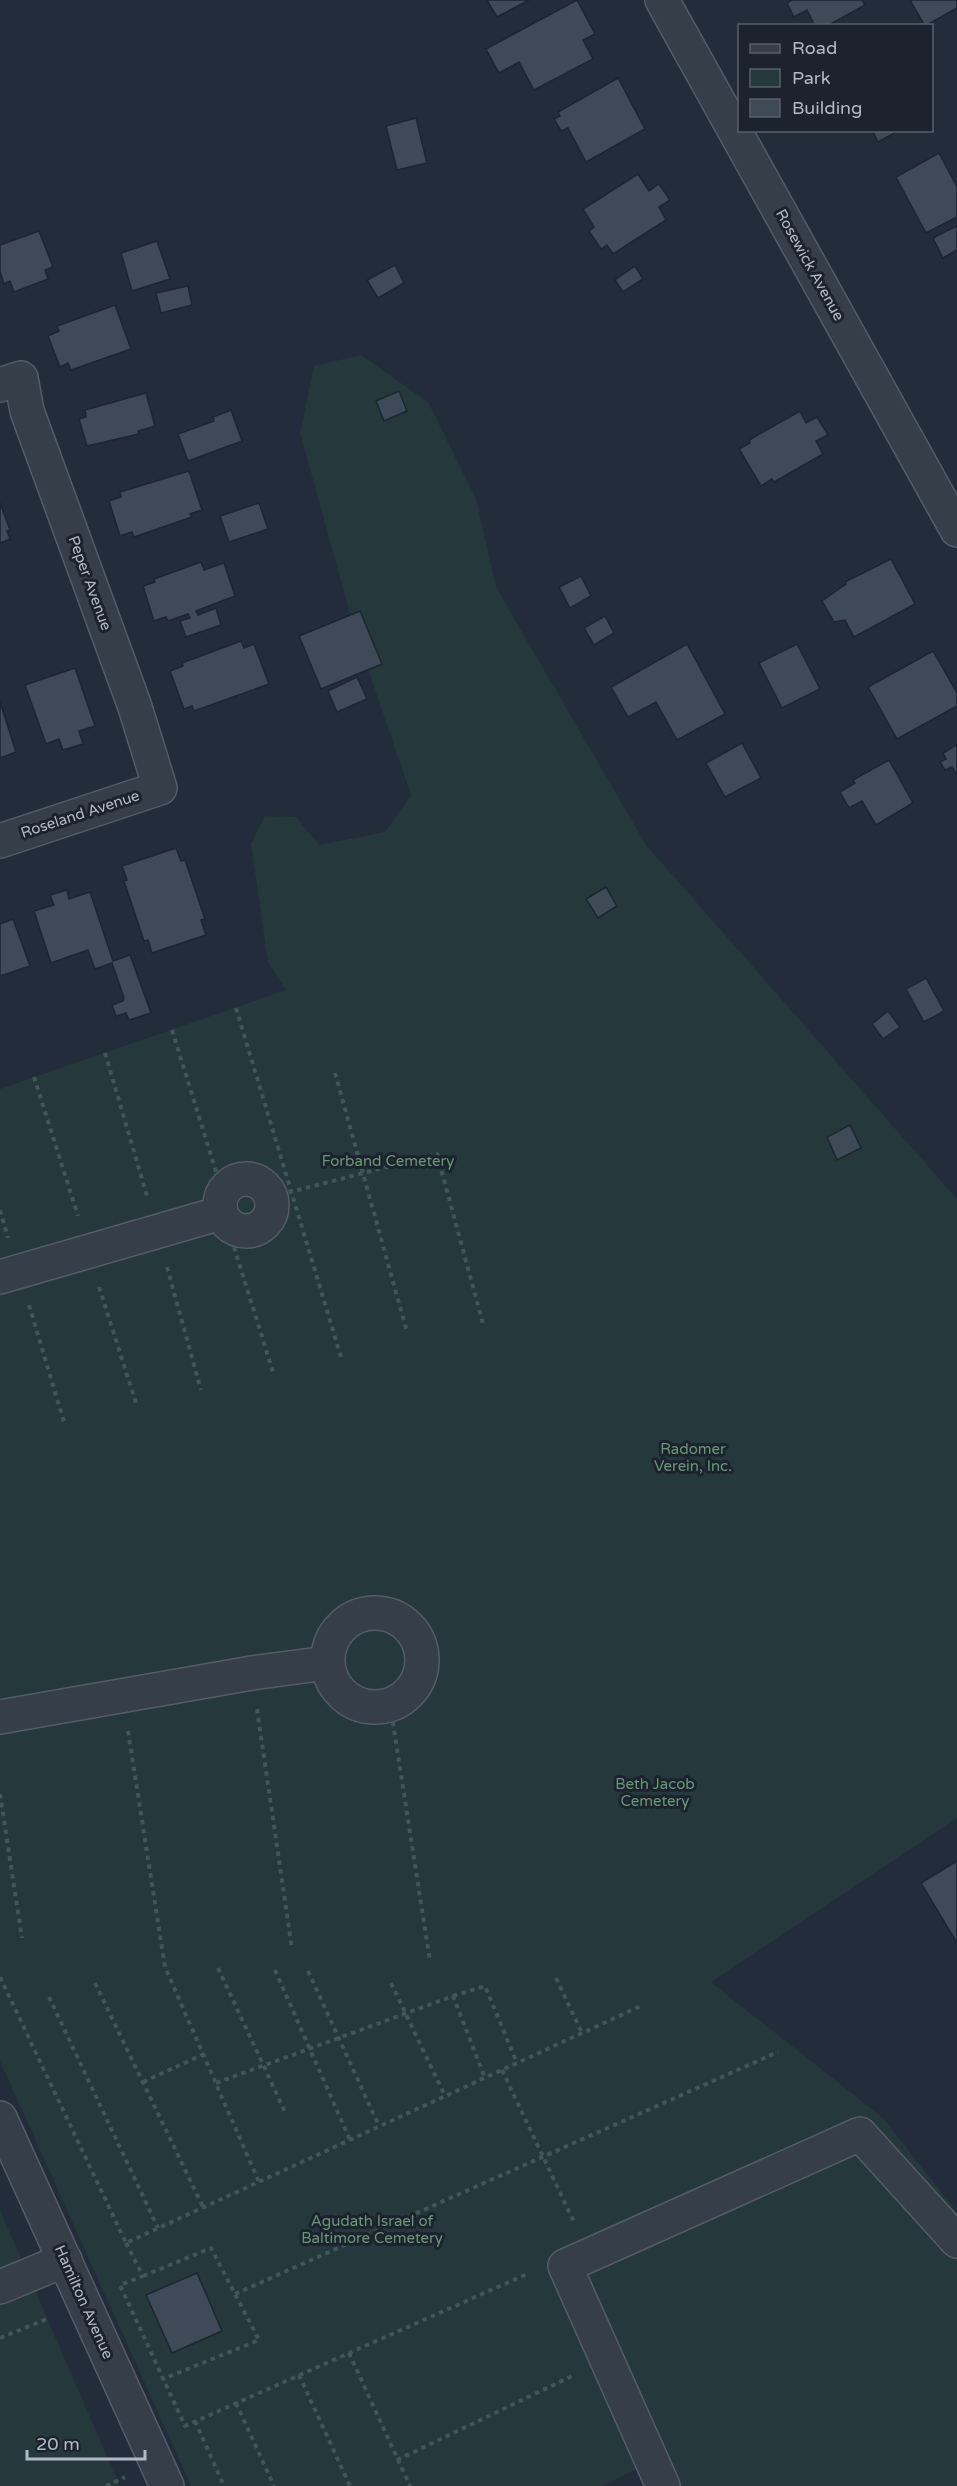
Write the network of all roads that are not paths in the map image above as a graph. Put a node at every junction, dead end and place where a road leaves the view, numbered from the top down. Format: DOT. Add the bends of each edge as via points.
graph roads {
  1 [pos="662,0"];
  2 [pos="10,381"];
  3 [pos="957,530"];
  4 [pos="159,788"];
  5 [pos="0,841"];
  6 [pos="223,1209"];
  7 [pos="9,1274"];
  8 [pos="327,1663"];
  9 [pos="0,1717"];
  10 [pos="0,2118"];
  11 [pos="957,2241"];
  12 [pos="65,2260"];
  13 [pos="0,2287"];
  14 [pos="168,2486"];
  15 [pos="663,2486"];
  1 -- 3 [label="street, Rosewick Avenue"];
  2 -- 4 [label="street, Peper Avenue" via="27,411 135,707"];
  4 -- 5 [label="street, Roseland Avenue"];
  6 -- 6 [label="street" via="236,1181 249,1179 282,1195 266,1222 251,1231 237,1230"];
  6 -- 7 [label="street"];
  8 -- 8 [label="street" via="334,1686 358,1705 382,1707 404,1698 419,1680 423,1656 415,1634 404,1621 381,1612 364,1613 346,1621 334,1634"];
  8 -- 9 [label="street"];
  10 -- 12 [label="street, Hamilton Avenue"];
  11 -- 15 [label="street" via="860,2134 565,2266"];
  12 -- 13 [label="street"];
  12 -- 14 [label="street, Hamilton Avenue"];
}
